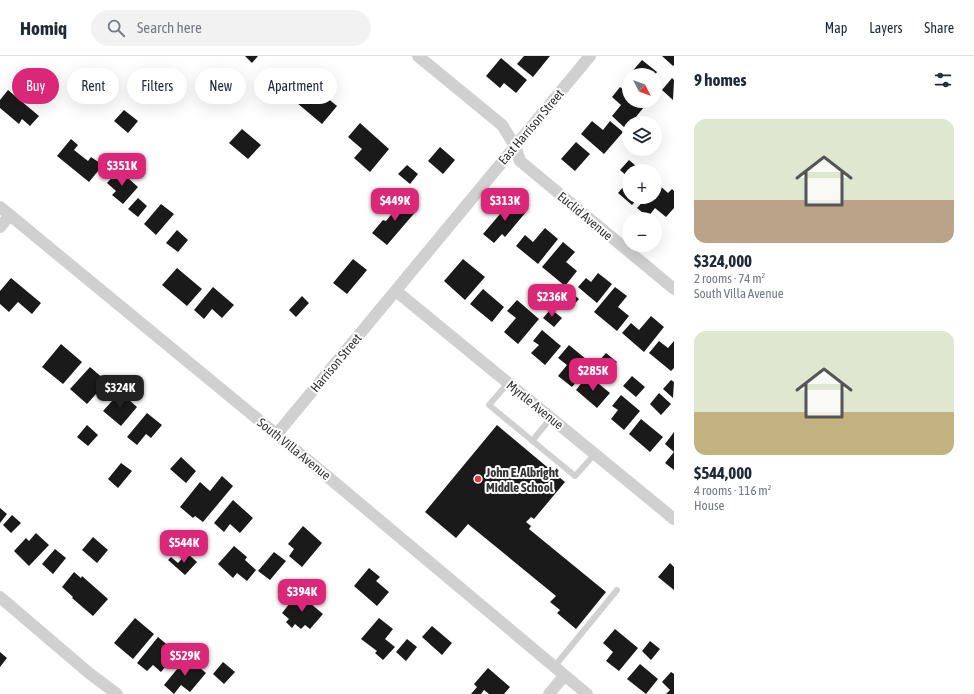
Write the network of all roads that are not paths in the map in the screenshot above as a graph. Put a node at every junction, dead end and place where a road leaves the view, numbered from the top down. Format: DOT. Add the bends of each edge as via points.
graph roads {
  1 [pos="418,56"];
  2 [pos="590,56"];
  3 [pos="515,146"];
  4 [pos="0,207"];
  5 [pos="10,216"];
  6 [pos="0,227"];
  7 [pos="674,289"];
  8 [pos="396,291"];
  9 [pos="508,383"];
  10 [pos="551,418"];
  11 [pos="276,434"];
  12 [pos="532,441"];
  13 [pos="595,454"];
  14 [pos="674,519"];
  15 [pos="617,590"];
  16 [pos="0,597"];
  17 [pos="554,667"];
  18 [pos="564,676"];
  19 [pos="117,694"];
  20 [pos="550,694"];
  21 [pos="587,694"];
  1 -- 3 [label="street, Euclid Avenue" via="502,125"];
  2 -- 3 [label="street, East Harrison Street"];
  3 -- 7 [label="street, Euclid Avenue" via="520,161"];
  3 -- 8 [label="street, East Harrison Street"];
  4 -- 5 [label="street, South Villa Avenue"];
  5 -- 6 [label="street"];
  5 -- 11 [label="street, South Villa Avenue"];
  8 -- 9 [label="street, Myrtle Avenue"];
  8 -- 11 [label="street, Harrison Street"];
  9 -- 10 [label="street, Myrtle Avenue"];
  9 -- 12 [label="lane" via="489,405"];
  10 -- 12 [label="lane"];
  10 -- 13 [label="street, Myrtle Avenue"];
  11 -- 17 [label="street, South Villa Avenue"];
  12 -- 13 [label="lane" via="575,476"];
  13 -- 14 [label="street, Myrtle Avenue"];
  15 -- 17 [label="lane"];
  16 -- 19 [label="street"];
  17 -- 18 [label="street, South Villa Avenue"];
  18 -- 20 [label="street"];
  18 -- 21 [label="street, South Villa Avenue"];
}
